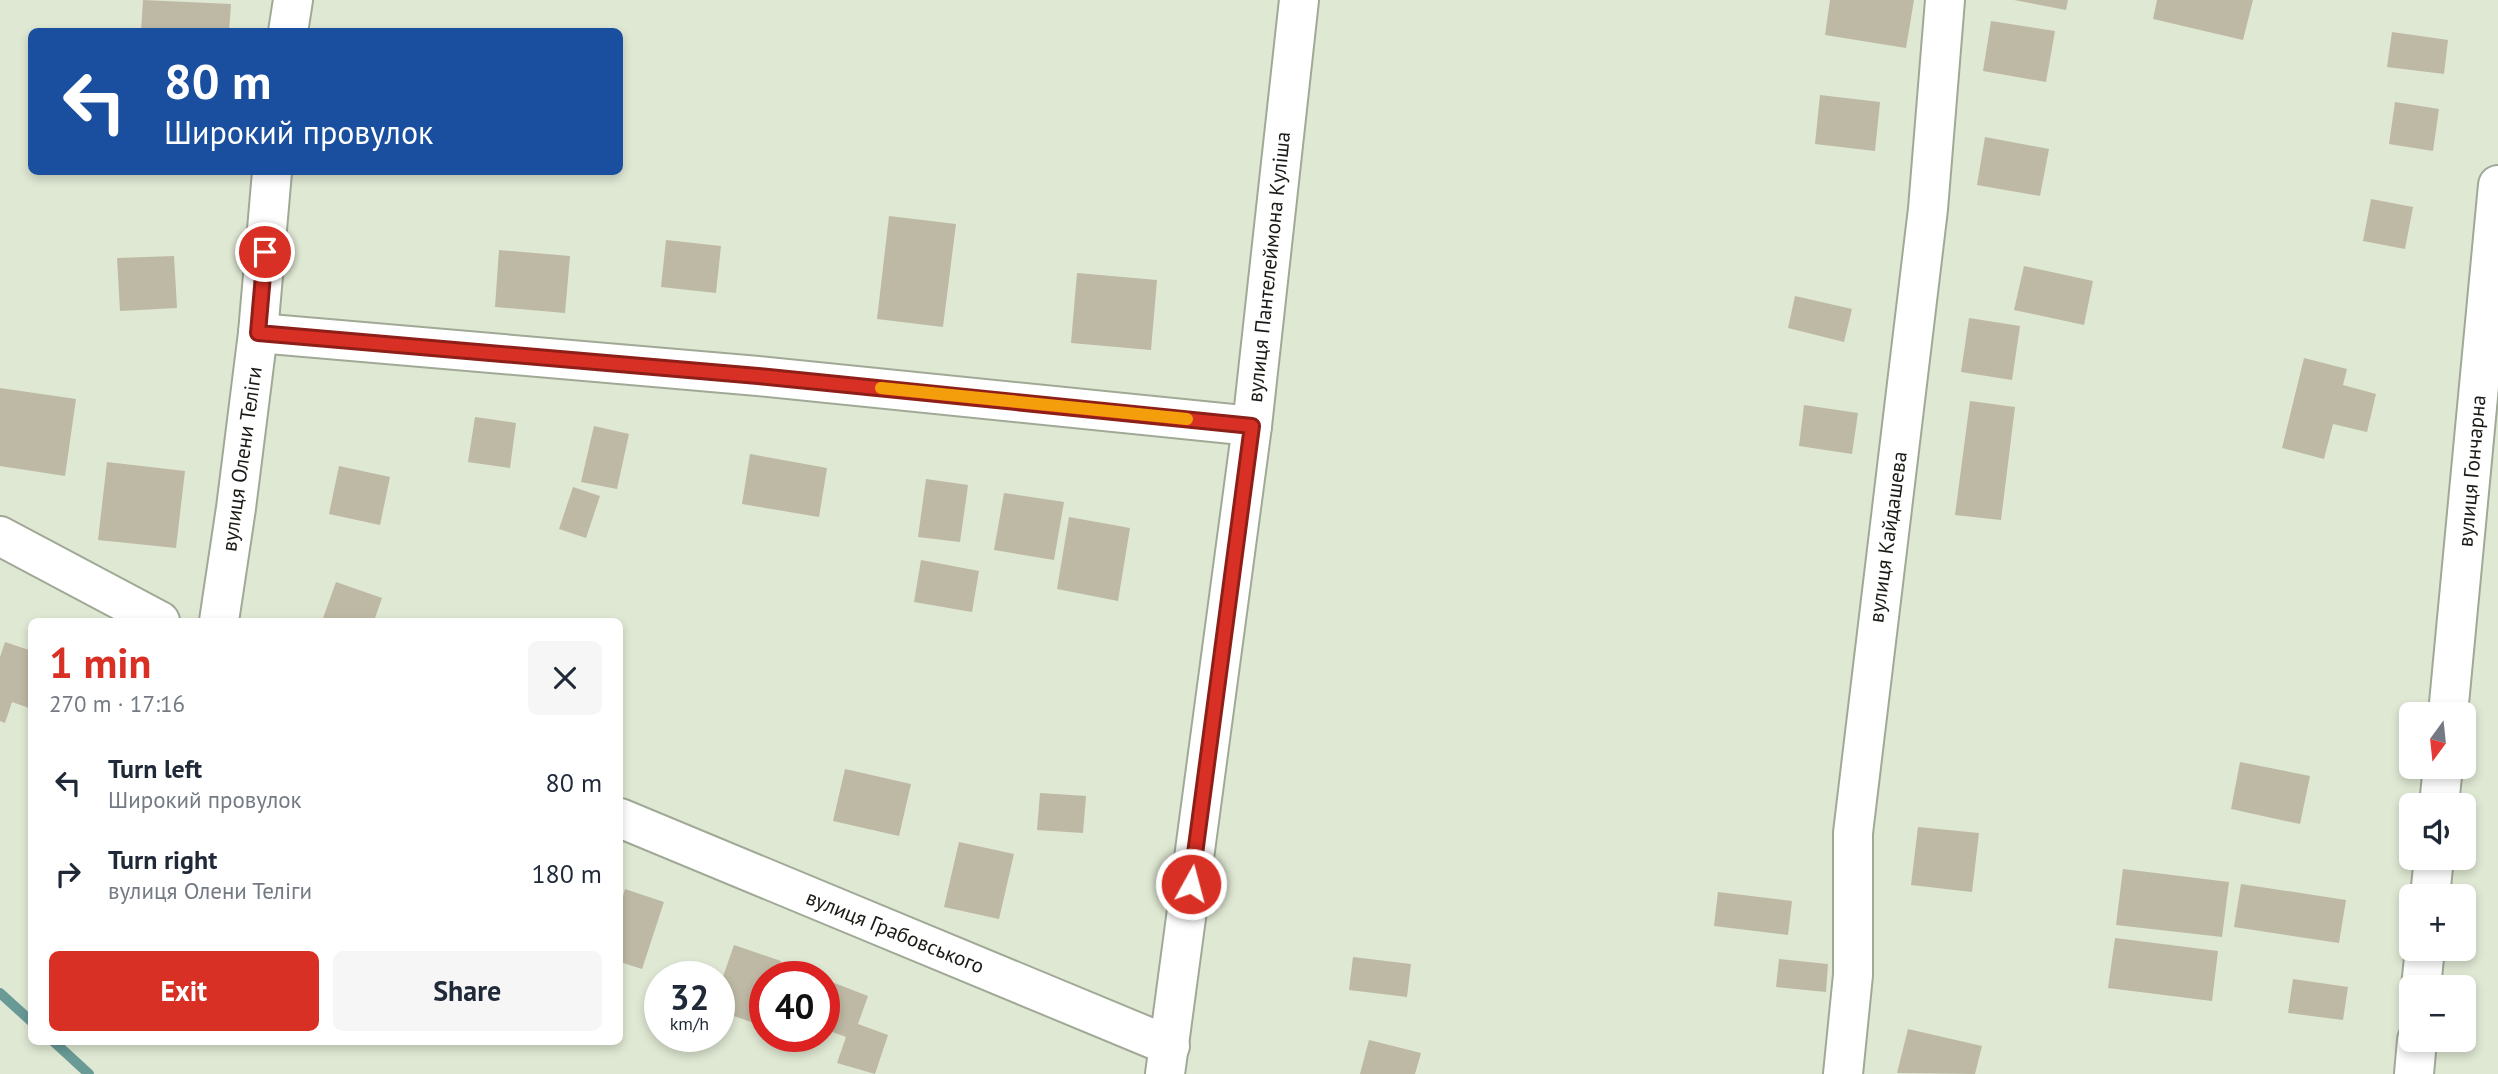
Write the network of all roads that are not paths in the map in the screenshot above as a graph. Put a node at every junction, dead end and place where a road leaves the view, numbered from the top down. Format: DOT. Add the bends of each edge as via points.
graph roads {
  1 [pos="293,0"];
  2 [pos="1298,0"];
  3 [pos="1945,0"];
  4 [pos="289,28"];
  5 [pos="272,175"];
  6 [pos="2498,185"];
  7 [pos="258,333"];
  8 [pos="1252,426"];
  9 [pos="0,536"];
  10 [pos="154,618"];
  11 [pos="219,618"];
  12 [pos="2449,702"];
  13 [pos="623,819"];
  14 [pos="2416,1052"];
  15 [pos="1168,1060"];
  16 [pos="1843,1074"];
  17 [pos="2414,1074"];
  1 -- 4 [label="street"];
  2 -- 8 [label="street, вулиця Пантелеймона Куліша"];
  3 -- 16 [label="street, вулиця Кайдашева" via="1928,209 1854,820 1853,975"];
  5 -- 7 [label="street, вулиця Олени Теліги"];
  6 -- 12 [label="street, вулиця Гончарна"];
  7 -- 8 [label="street" via="758,376"];
  7 -- 11 [label="street, вулиця Олени Теліги"];
  8 -- 15 [label="street, вулиця Пантелеймона Куліша"];
  9 -- 10 [label="street"];
  13 -- 15 [label="street, вулиця Грабовського"];
  14 -- 17 [label="street"];
}
